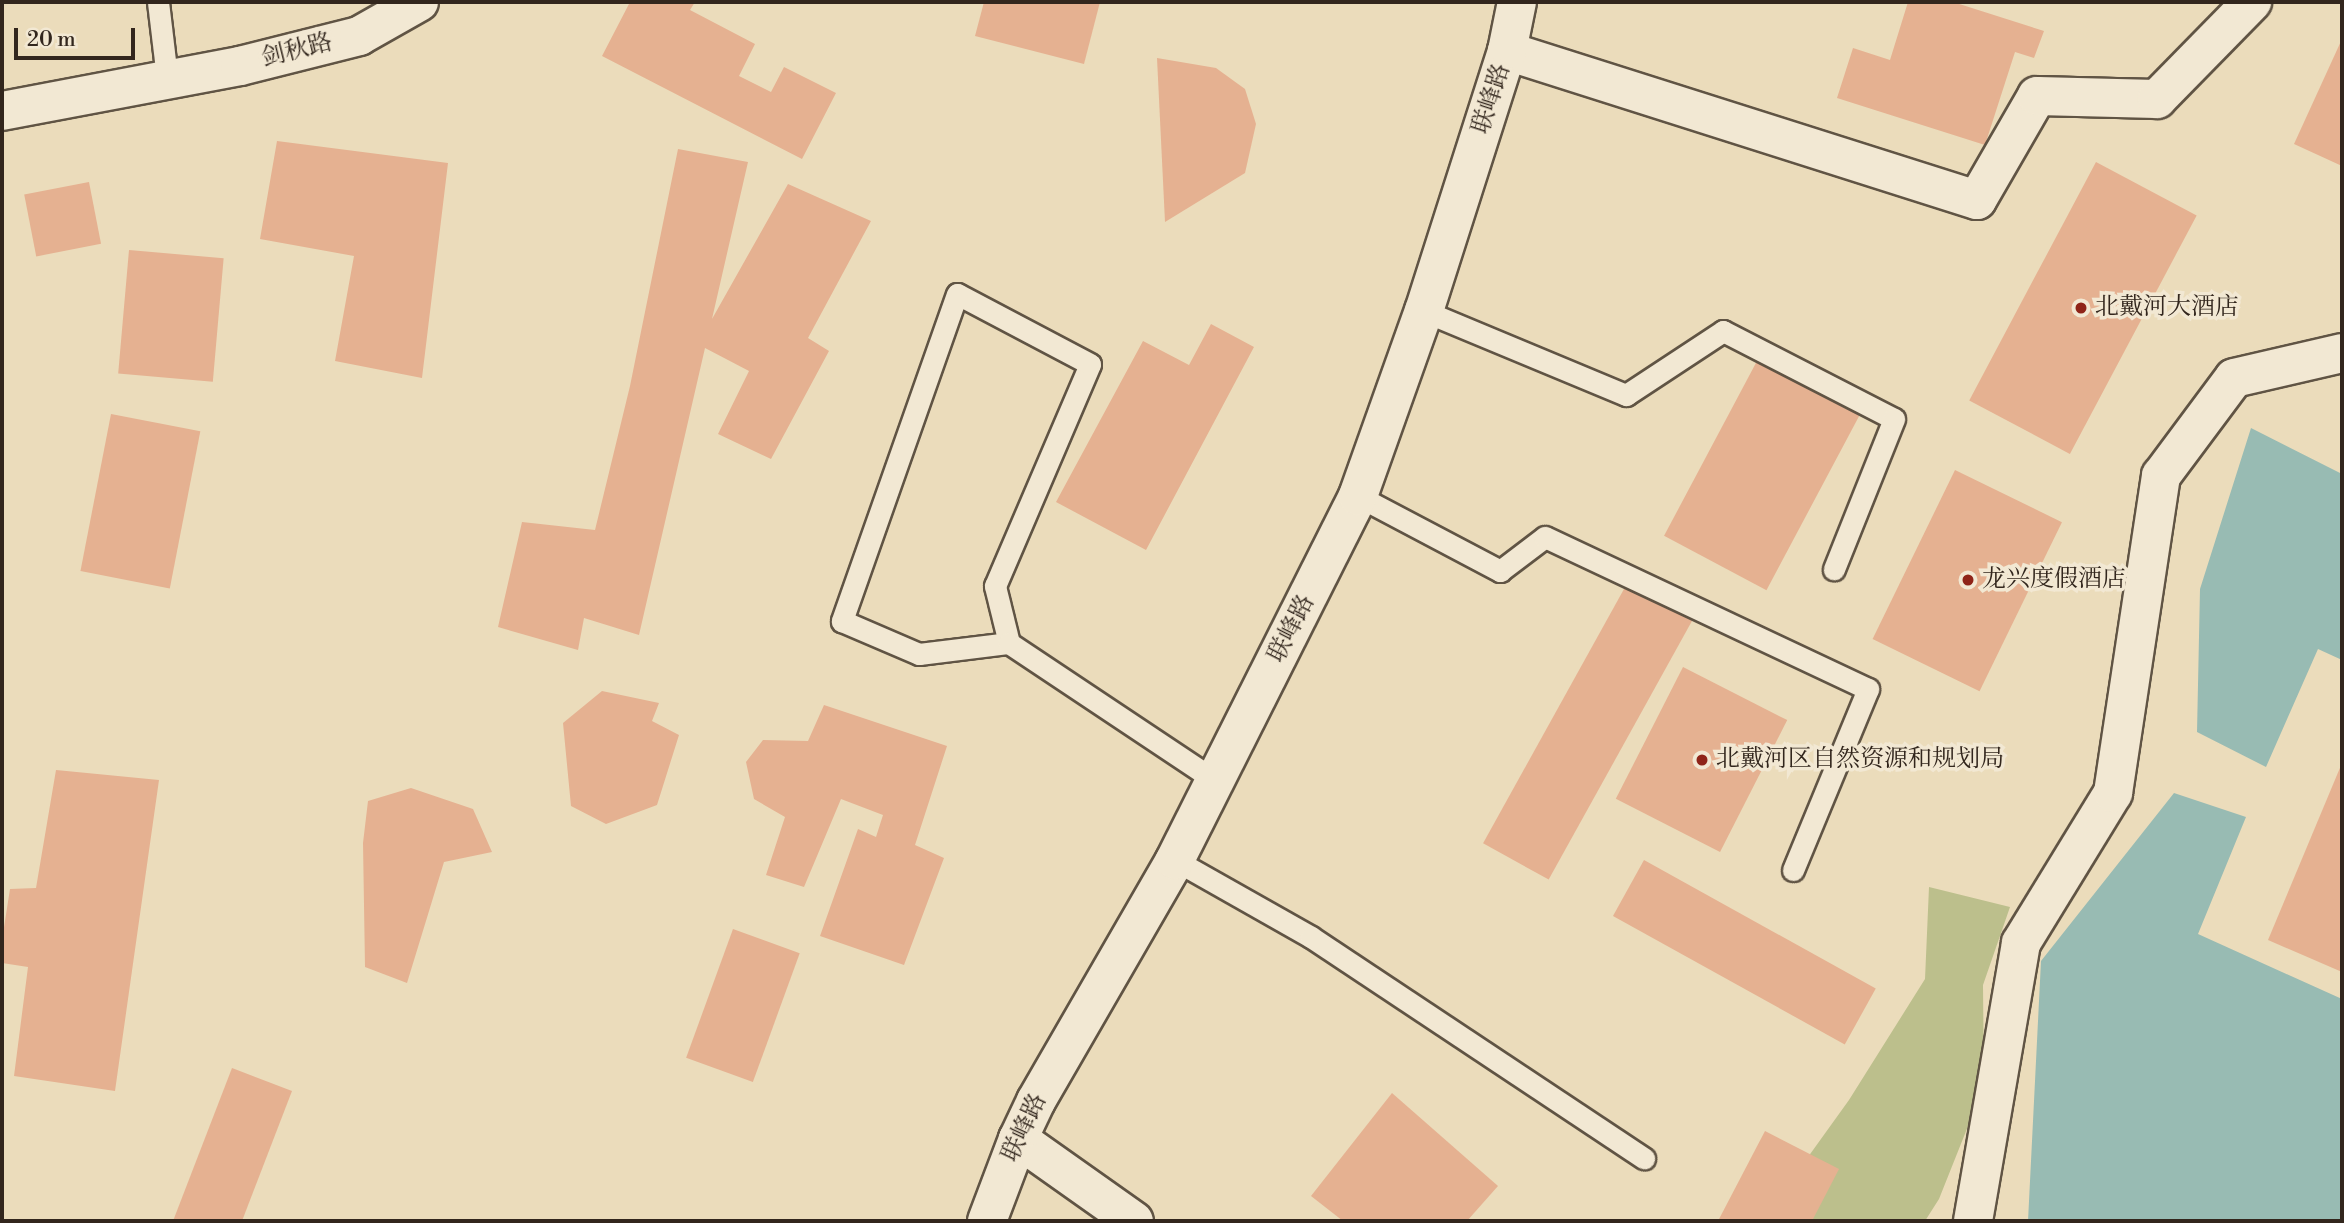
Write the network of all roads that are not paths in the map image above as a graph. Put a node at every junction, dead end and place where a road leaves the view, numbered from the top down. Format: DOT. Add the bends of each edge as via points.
graph roads {
  1 [pos="158,2"];
  2 [pos="419,2"];
  3 [pos="1517,2"];
  4 [pos="2252,2"];
  5 [pos="1507,51"];
  6 [pos="167,78"];
  7 [pos="2,111"];
  8 [pos="1424,311"];
  9 [pos="2342,353"];
  10 [pos="1358,496"];
  11 [pos="1834,569"];
  12 [pos="1009,643"];
  13 [pos="1216,781"];
  14 [pos="1175,860"];
  15 [pos="1793,870"];
  16 [pos="1018,1139"];
  17 [pos="1644,1158"];
  18 [pos="987,1221"];
  19 [pos="1134,1221"];
  20 [pos="1973,1221"];
  1 -- 6 [label="lane"];
  2 -- 6 [label="street, 剑秋路" via="359,36 240,66"];
  3 -- 5 [label="street, 联峰路"];
  4 -- 5 [label="street" via="2157,99 2037,96 1977,200"];
  5 -- 8 [label="street, 联峰路"];
  6 -- 7 [label="street, 剑秋路"];
  8 -- 10 [label="street, 联峰路"];
  8 -- 11 [label="lane" via="1626,395 1723,331 1894,419"];
  9 -- 20 [label="street" via="2234,378 2161,476 2113,793 2021,943"];
  10 -- 13 [label="street, 联峰路"];
  10 -- 15 [label="lane" via="1500,571 1545,537 1868,689"];
  12 -- 12 [label="lane" via="919,654 842,621 957,294 1090,364 995,586"];
  12 -- 13 [label="lane"];
  13 -- 14 [label="street, 联峰路"];
  14 -- 16 [label="street, 联峰路"];
  14 -- 17 [label="lane" via="1311,937"];
  16 -- 18 [label="street, 联峰路"];
  16 -- 19 [label="street"];
}
